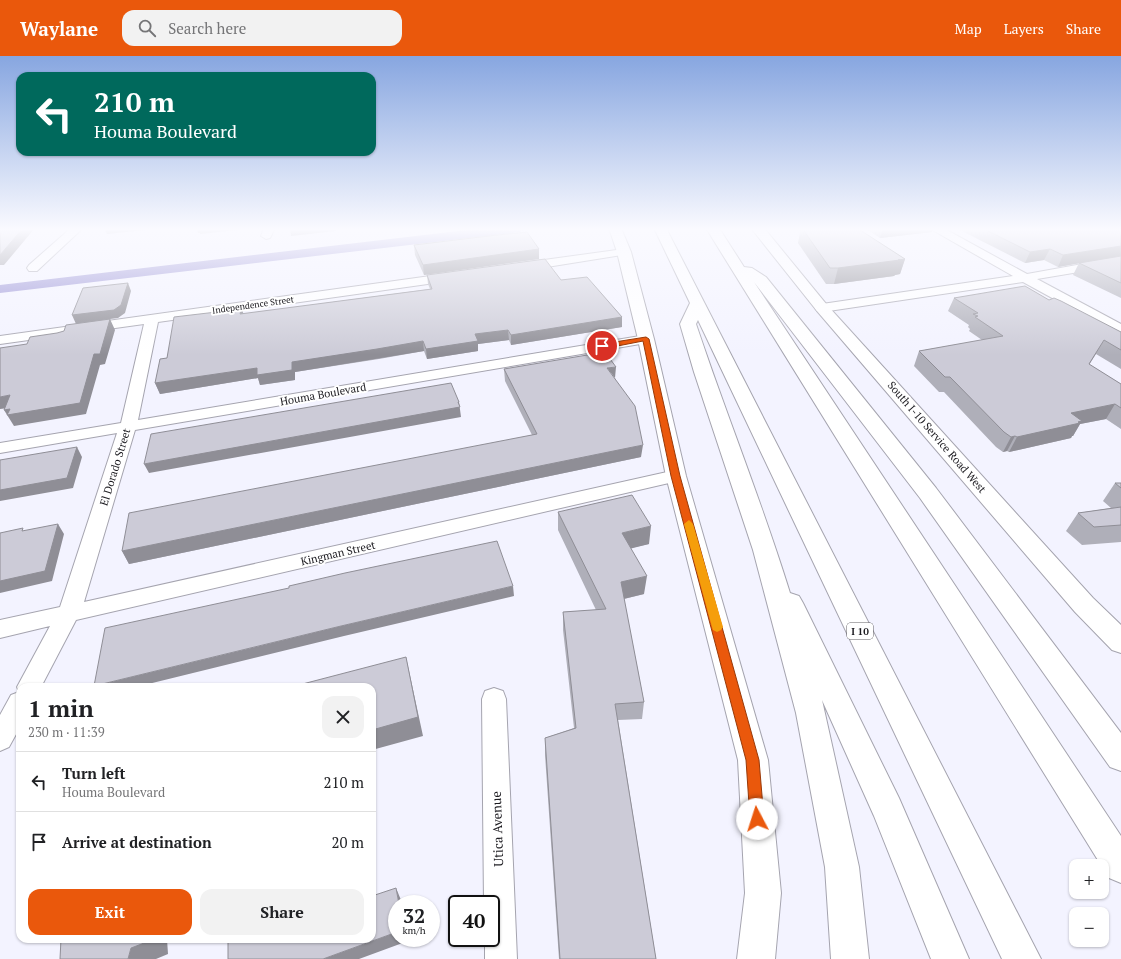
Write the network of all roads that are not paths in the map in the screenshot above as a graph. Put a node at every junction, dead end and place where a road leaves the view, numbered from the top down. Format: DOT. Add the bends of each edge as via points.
graph roads {
  1 [pos="629,270"];
  2 [pos="681,270"];
  3 [pos="739,270"];
  4 [pos="746,270"];
  5 [pos="791,270"];
  6 [pos="1009,270"];
  7 [pos="1068,270"];
  8 [pos="462,275"];
  9 [pos="1023,278"];
  10 [pos="697,303"];
  11 [pos="822,308"];
  12 [pos="152,319"];
  13 [pos="1121,330"];
  14 [pos="646,339"];
  15 [pos="0,340"];
  16 [pos="128,426"];
  17 [pos="0,448"];
  18 [pos="676,476"];
  19 [pos="765,550"];
  20 [pos="69,613"];
  21 [pos="0,629"];
  22 [pos="1121,642"];
  23 [pos="31,683"];
  24 [pos="494,699"];
  25 [pos="1080,701"];
  26 [pos="16,710"];
  27 [pos="0,739"];
  28 [pos="1121,739"];
  29 [pos="1121,757"];
  30 [pos="1121,866"];
  31 [pos="501,959"];
  32 [pos="756,959"];
  33 [pos="850,959"];
  34 [pos="950,959"];
  35 [pos="1022,959"];
  1 -- 14 [label="main road"];
  2 -- 10 [label="main road, I 10"];
  3 -- 30 [label="main road"];
  4 -- 25 [label="main road" via="762,280 928,493"];
  5 -- 11 [label="main road, South I-10 Service Road West"];
  6 -- 9 [label="street"];
  7 -- 9 [label="street"];
  8 -- 12 [label="street, Independence Street"];
  9 -- 11 [label="street"];
  9 -- 13 [label="street"];
  10 -- 19 [label="main road" via="688,324"];
  10 -- 35 [label="main road, I 10"];
  11 -- 22 [label="main road, South I-10 Service Road West" via="1084,605"];
  12 -- 15 [label="street, Independence Street"];
  12 -- 16 [label="street, El Dorado Street"];
  14 -- 16 [label="street, Houma Boulevard"];
  14 -- 18 [label="main road"];
  16 -- 17 [label="street, Houma Boulevard"];
  16 -- 20 [label="street, El Dorado Street"];
  18 -- 20 [label="street, Kingman Street"];
  18 -- 32 [label="main road" via="752,760 763,893"];
  19 -- 33 [label="main road" via="811,713 832,811 842,867"];
  19 -- 34 [label="main road" via="888,809"];
  20 -- 21 [label="street, Kingman Street"];
  20 -- 23 [label="street, El Dorado Street"];
  24 -- 31 [label="street, Utica Avenue"];
  25 -- 28 [label="main road"];
  25 -- 29 [label="main road"];
  26 -- 27 [label="street"];
}
